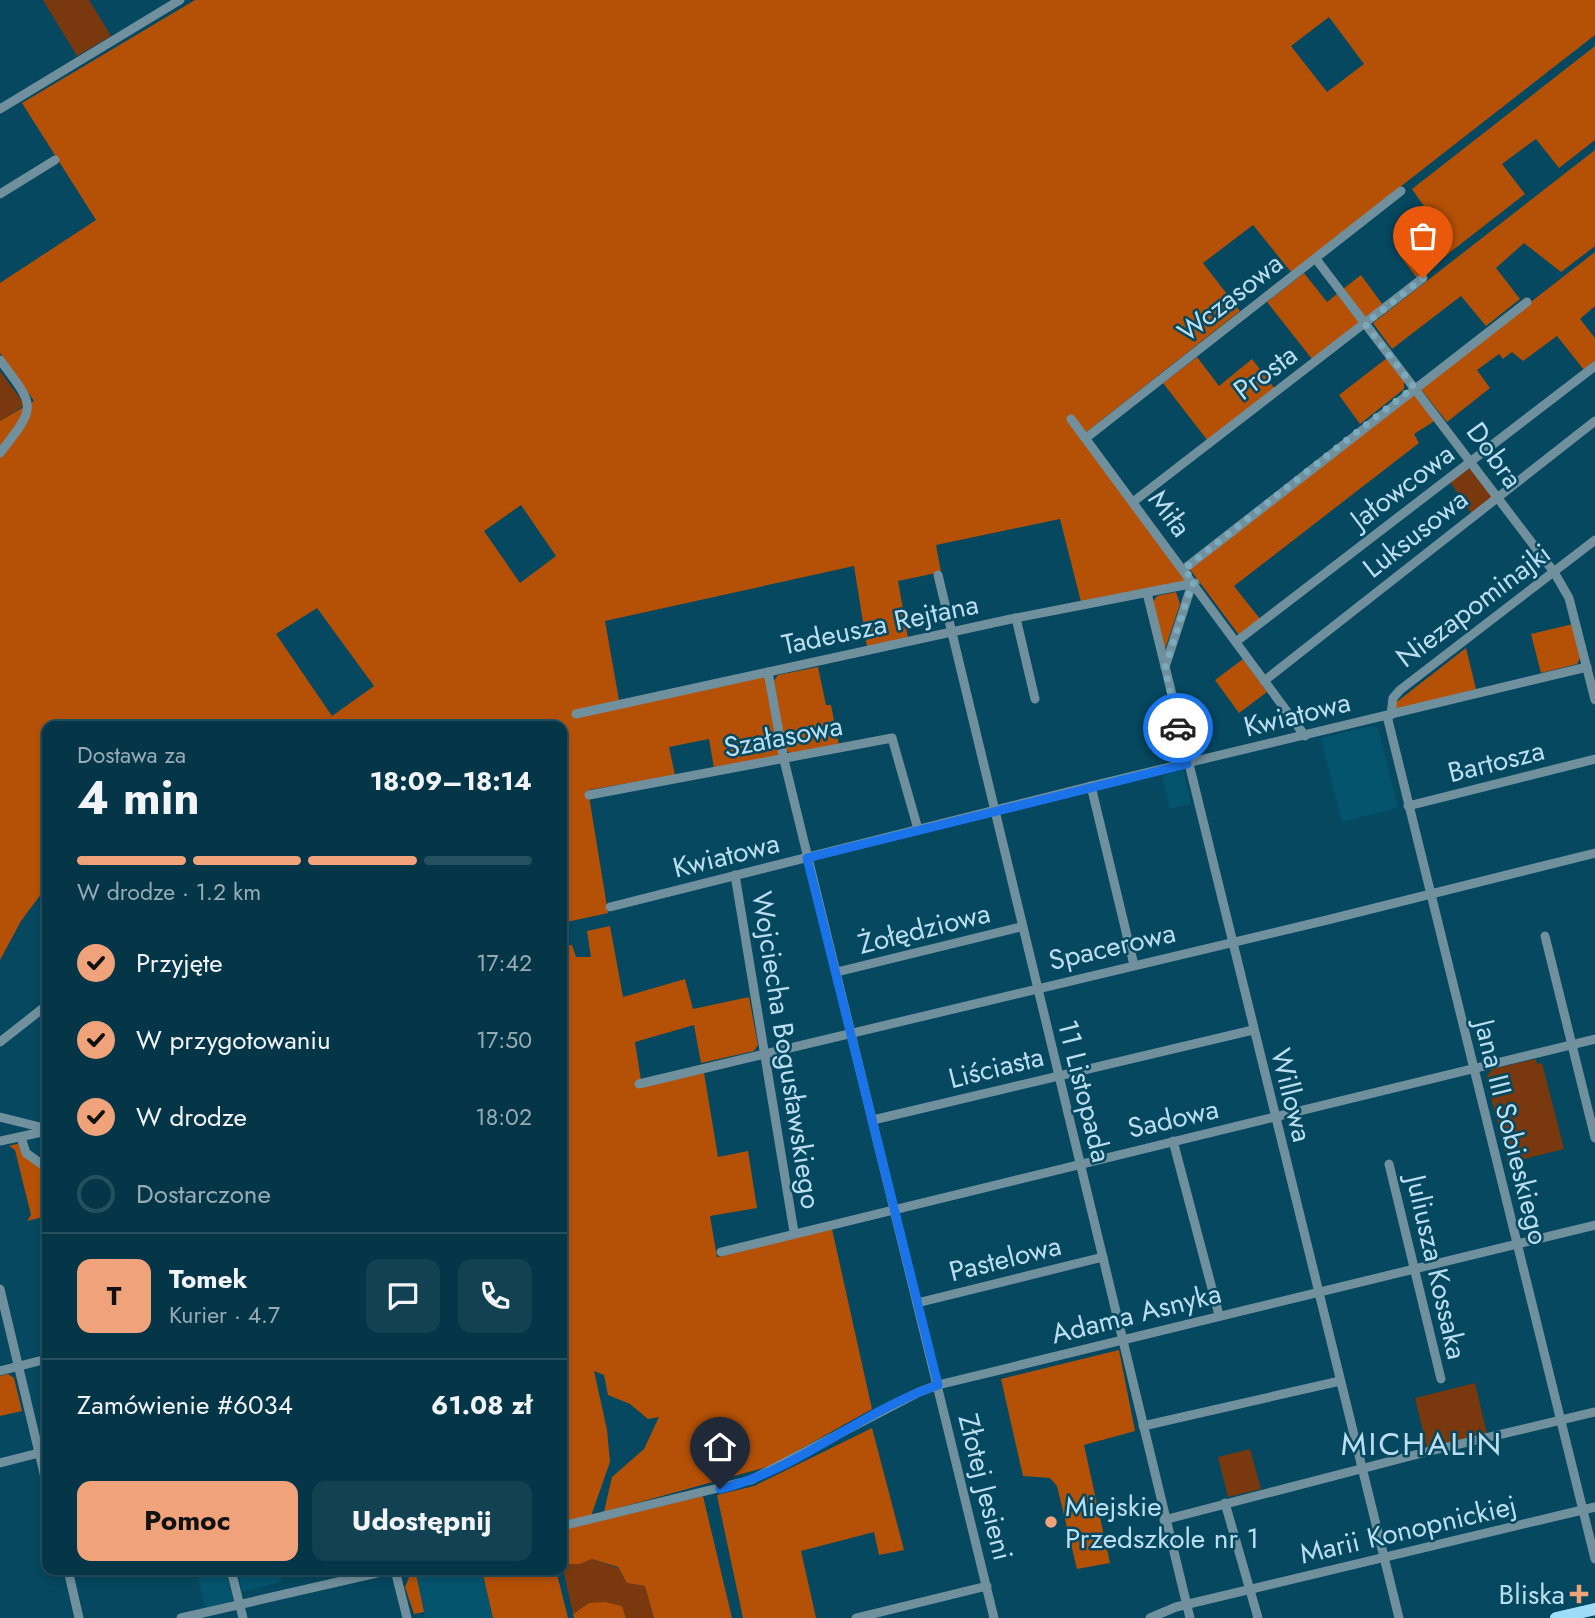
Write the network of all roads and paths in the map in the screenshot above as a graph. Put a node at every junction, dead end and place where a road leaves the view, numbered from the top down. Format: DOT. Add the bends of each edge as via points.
graph roads {
  1 [pos="180,0"];
  2 [pos="0,109"];
  3 [pos="55,160"];
  4 [pos="1401,191"];
  5 [pos="0,194"];
  6 [pos="1316,259"];
  7 [pos="1423,278"];
  8 [pos="1527,302"];
  9 [pos="1365,324"];
  10 [pos="0,360"];
  11 [pos="1595,366"];
  12 [pos="1414,387"];
  13 [pos="1072,419"];
  14 [pos="1595,421"];
  15 [pos="1086,438"];
  16 [pos="0,453"];
  17 [pos="1472,462"];
  18 [pos="1497,498"];
  19 [pos="1133,502"];
  20 [pos="1595,540"];
  21 [pos="1184,569"];
  22 [pos="1554,572"];
  23 [pos="938,575"];
  24 [pos="1193,583"];
  25 [pos="1147,593"];
  26 [pos="1016,618"];
  27 [pos="951,632"];
  28 [pos="1237,641"];
  29 [pos="1589,665"];
  30 [pos="1165,668"];
  31 [pos="768,672"];
  32 [pos="1264,681"];
  33 [pos="1035,699"];
  34 [pos="1595,700"];
  35 [pos="576,714"];
  36 [pos="1389,715"];
  37 [pos="1305,736"];
  38 [pos="1595,759"];
  39 [pos="784,760"];
  40 [pos="1187,764"];
  41 [pos="1091,786"];
  42 [pos="589,795"];
  43 [pos="1408,806"];
  44 [pos="993,811"];
  45 [pos="918,829"];
  46 [pos="1595,853"];
  47 [pos="807,858"];
  48 [pos="734,875"];
  49 [pos="1429,893"];
  50 [pos="610,907"];
  51 [pos="1021,927"];
  52 [pos="1545,936"];
  53 [pos="1230,942"];
  54 [pos="1134,965"];
  55 [pos="836,972"];
  56 [pos="1036,988"];
  57 [pos="42,1009"];
  58 [pos="1252,1030"];
  59 [pos="851,1032"];
  60 [pos="1595,1039"];
  61 [pos="0,1042"];
  62 [pos="1572,1045"];
  63 [pos="765,1055"];
  64 [pos="1473,1069"];
  65 [pos="1058,1076"];
  66 [pos="639,1084"];
  67 [pos="0,1118"];
  68 [pos="1275,1118"];
  69 [pos="873,1120"];
  70 [pos="42,1129"];
  71 [pos="42,1133"];
  72 [pos="21,1137"];
  73 [pos="1595,1138"];
  74 [pos="0,1140"];
  75 [pos="1173,1141"];
  76 [pos="42,1164"];
  77 [pos="1080,1164"];
  78 [pos="1389,1164"];
  79 [pos="894,1209"];
  80 [pos="1595,1226"];
  81 [pos="794,1233"];
  82 [pos="1517,1243"];
  83 [pos="721,1252"];
  84 [pos="1104,1257"];
  85 [pos="1414,1268"];
  86 [pos="0,1289"];
  87 [pos="1318,1291"];
  88 [pos="917,1303"];
  89 [pos="1219,1315"];
  90 [pos="1124,1339"];
  91 [pos="42,1360"];
  92 [pos="18,1366"];
  93 [pos="0,1371"];
  94 [pos="1441,1380"];
  95 [pos="1340,1381"];
  96 [pos="938,1385"];
  97 [pos="1595,1412"];
  98 [pos="1560,1420"];
  99 [pos="1143,1426"];
  100 [pos="39,1453"];
  101 [pos="0,1463"];
  102 [pos="42,1465"];
  103 [pos="1362,1469"];
  104 [pos="1225,1503"];
  105 [pos="1595,1507"];
  106 [pos="1583,1510"];
  107 [pos="1164,1520"];
  108 [pos="567,1525"];
  109 [pos="1384,1558"];
  110 [pos="1595,1559"];
  111 [pos="69,1575"];
  112 [pos="232,1575"];
  113 [pos="370,1575"];
  114 [pos="394,1575"];
  115 [pos="986,1587"];
  116 [pos="1250,1590"];
  117 [pos="239,1604"];
  118 [pos="1186,1605"];
  119 [pos="1595,1609"];
  120 [pos="204,1615"];
  121 [pos="79,1618"];
  122 [pos="181,1618"];
  123 [pos="243,1618"];
  124 [pos="407,1618"];
  125 [pos="856,1618"];
  126 [pos="994,1618"];
  127 [pos="1150,1618"];
  128 [pos="1190,1618"];
  129 [pos="1258,1618"];
  130 [pos="1399,1618"];
  131 [pos="1556,1618"];
  1 -- 2 [label="street"];
  3 -- 5 [label="street"];
  4 -- 6 [label="street, Wczasowa"];
  6 -- 9 [label="street, Dobra"];
  6 -- 15 [label="street, Wczasowa"];
  7 -- 9 [label="street, Prosta"];
  8 -- 12 [label="street"];
  9 -- 12 [label="street, Dobra"];
  9 -- 19 [label="street, Prosta"];
  10 -- 16 [label="street" via="28,398 29,411"];
  11 -- 17 [label="street, Jałowcowa"];
  12 -- 17 [label="street, Dobra"];
  12 -- 21 [label="street"];
  13 -- 15 [label="street, Miła"];
  14 -- 18 [label="street, Luksusowa"];
  15 -- 19 [label="street, Miła"];
  17 -- 18 [label="street, Dobra"];
  17 -- 28 [label="street, Jałowcowa"];
  18 -- 22 [label="street, Dobra"];
  18 -- 32 [label="street, Luksusowa"];
  19 -- 21 [label="street, Miła"];
  20 -- 22 [label="street, Niezapominajki"];
  21 -- 24 [label="street, Miła"];
  22 -- 29 [label="street, Dobra" via="1569,598"];
  22 -- 36 [label="street, Niezapominajki" via="1399,690"];
  23 -- 27 [label="street, 11 Listopada"];
  24 -- 25 [label="street, Tadeusza Rejtana"];
  24 -- 28 [label="street, Miła"];
  24 -- 30 [label="street"];
  25 -- 26 [label="street, Tadeusza Rejtana"];
  25 -- 30 [label="street, Willowa"];
  26 -- 27 [label="street, Tadeusza Rejtana"];
  26 -- 33 [label="street"];
  27 -- 31 [label="street, Tadeusza Rejtana"];
  27 -- 44 [label="street, 11 Listopada"];
  28 -- 32 [label="street, Miła"];
  29 -- 34 [label="street, Dobra"];
  29 -- 36 [label="street, Kwiatowa"];
  30 -- 40 [label="street, Willowa"];
  31 -- 35 [label="street, Tadeusza Rejtana"];
  31 -- 39 [label="street, Złotej Jesieni"];
  32 -- 37 [label="street, Miła"];
  36 -- 37 [label="street, Kwiatowa"];
  36 -- 43 [label="street, Jana III Sobieskiego"];
  37 -- 40 [label="street, Kwiatowa"];
  38 -- 43 [label="street, Bartosza"];
  39 -- 42 [label="street, Szałasowa"];
  39 -- 45 [label="street, Szałasowa" via="892,738"];
  39 -- 47 [label="street, Złotej Jesieni"];
  40 -- 41 [label="street, Kwiatowa"];
  40 -- 53 [label="street, Willowa"];
  41 -- 44 [label="street, Kwiatowa"];
  41 -- 54 [label="street"];
  43 -- 49 [label="street, Jana III Sobieskiego"];
  44 -- 45 [label="street, Kwiatowa"];
  44 -- 51 [label="street, 11 Listopada"];
  45 -- 47 [label="street, Kwiatowa"];
  46 -- 49 [label="street, Spacerowa"];
  47 -- 48 [label="street, Kwiatowa"];
  47 -- 55 [label="street, Złotej Jesieni"];
  48 -- 50 [label="street, Kwiatowa"];
  48 -- 63 [label="street, Wojciecha Bogusławskiego"];
  49 -- 53 [label="street, Spacerowa"];
  49 -- 64 [label="street, Jana III Sobieskiego"];
  51 -- 55 [label="street, Żołędziowa"];
  51 -- 56 [label="street, 11 Listopada"];
  52 -- 62 [label="street"];
  53 -- 54 [label="street, Spacerowa"];
  53 -- 58 [label="street, Willowa"];
  54 -- 56 [label="street, Spacerowa"];
  55 -- 59 [label="street, Złotej Jesieni"];
  56 -- 59 [label="street, Spacerowa"];
  56 -- 65 [label="street, 11 Listopada"];
  57 -- 61 [label="street"];
  58 -- 65 [label="street, Liściasta"];
  58 -- 68 [label="street, Willowa"];
  59 -- 63 [label="street, Spacerowa"];
  59 -- 69 [label="street, Złotej Jesieni"];
  60 -- 62 [label="street, Sadowa"];
  62 -- 64 [label="street, Sadowa"];
  62 -- 73 [label="street"];
  63 -- 66 [label="street, Spacerowa"];
  63 -- 81 [label="street, Wojciecha Bogusławskiego"];
  64 -- 68 [label="street, Sadowa"];
  64 -- 82 [label="street, Jana III Sobieskiego"];
  65 -- 69 [label="street, Liściasta"];
  65 -- 77 [label="street, 11 Listopada"];
  67 -- 70 [label="street"];
  68 -- 75 [label="street, Sadowa"];
  68 -- 87 [label="street, Willowa"];
  69 -- 79 [label="street, Złotej Jesieni"];
  71 -- 72 [label="street"];
  72 -- 74 [label="street"];
  72 -- 76 [label="street" via="26,1153"];
  75 -- 77 [label="street, Sadowa"];
  75 -- 89 [label="street"];
  77 -- 79 [label="street, Sadowa"];
  77 -- 84 [label="street, 11 Listopada"];
  78 -- 85 [label="street, Juliusza Kossaka"];
  79 -- 81 [label="street, Sadowa"];
  79 -- 88 [label="street, Złotej Jesieni"];
  80 -- 82 [label="street, Adama Asnyka"];
  81 -- 83 [label="street, Sadowa"];
  82 -- 85 [label="street, Adama Asnyka"];
  82 -- 98 [label="street, Jana III Sobieskiego"];
  84 -- 88 [label="street, Pastelowa"];
  84 -- 90 [label="street, 11 Listopada"];
  85 -- 87 [label="street, Adama Asnyka"];
  85 -- 94 [label="street, Juliusza Kossaka"];
  86 -- 92 [label="street"];
  87 -- 89 [label="street, Adama Asnyka"];
  87 -- 95 [label="street, Willowa"];
  88 -- 96 [label="street, Złotej Jesieni"];
  89 -- 90 [label="street, Adama Asnyka"];
  90 -- 96 [label="street, Adama Asnyka"];
  90 -- 99 [label="street, 11 Listopada"];
  91 -- 92 [label="street"];
  92 -- 93 [label="street"];
  92 -- 100 [label="street"];
  95 -- 99 [label="street"];
  95 -- 103 [label="street, Willowa"];
  96 -- 108 [label="street, Adama Asnyka" via="768,1473"];
  96 -- 115 [label="street, Złotej Jesieni"];
  97 -- 98 [label="street"];
  98 -- 103 [label="street"];
  98 -- 106 [label="street, Jana III Sobieskiego"];
  99 -- 107 [label="street, 11 Listopada"];
  100 -- 101 [label="street"];
  100 -- 102 [label="street"];
  103 -- 104 [label="street"];
  103 -- 109 [label="street, Willowa"];
  104 -- 107 [label="street"];
  104 -- 116 [label="street"];
  105 -- 106 [label="street, Marii Konopnickiej"];
  106 -- 109 [label="street, Marii Konopnickiej"];
  106 -- 110 [label="street, Jana III Sobieskiego"];
  107 -- 118 [label="street, 11 Listopada"];
  109 -- 116 [label="street, Marii Konopnickiej"];
  109 -- 130 [label="street, Willowa"];
  111 -- 121 [label="street"];
  112 -- 117 [label="street"];
  113 -- 117 [label="street"];
  114 -- 124 [label="street"];
  115 -- 125 [label="street"];
  115 -- 126 [label="street, Złotej Jesieni"];
  116 -- 118 [label="street, Marii Konopnickiej"];
  116 -- 129 [label="street"];
  117 -- 120 [label="street"];
  117 -- 123 [label="street"];
  118 -- 127 [label="street, Marii Konopnickiej"];
  118 -- 128 [label="street, 11 Listopada"];
  119 -- 131 [label="main road"];
  120 -- 122 [label="street"];
}
